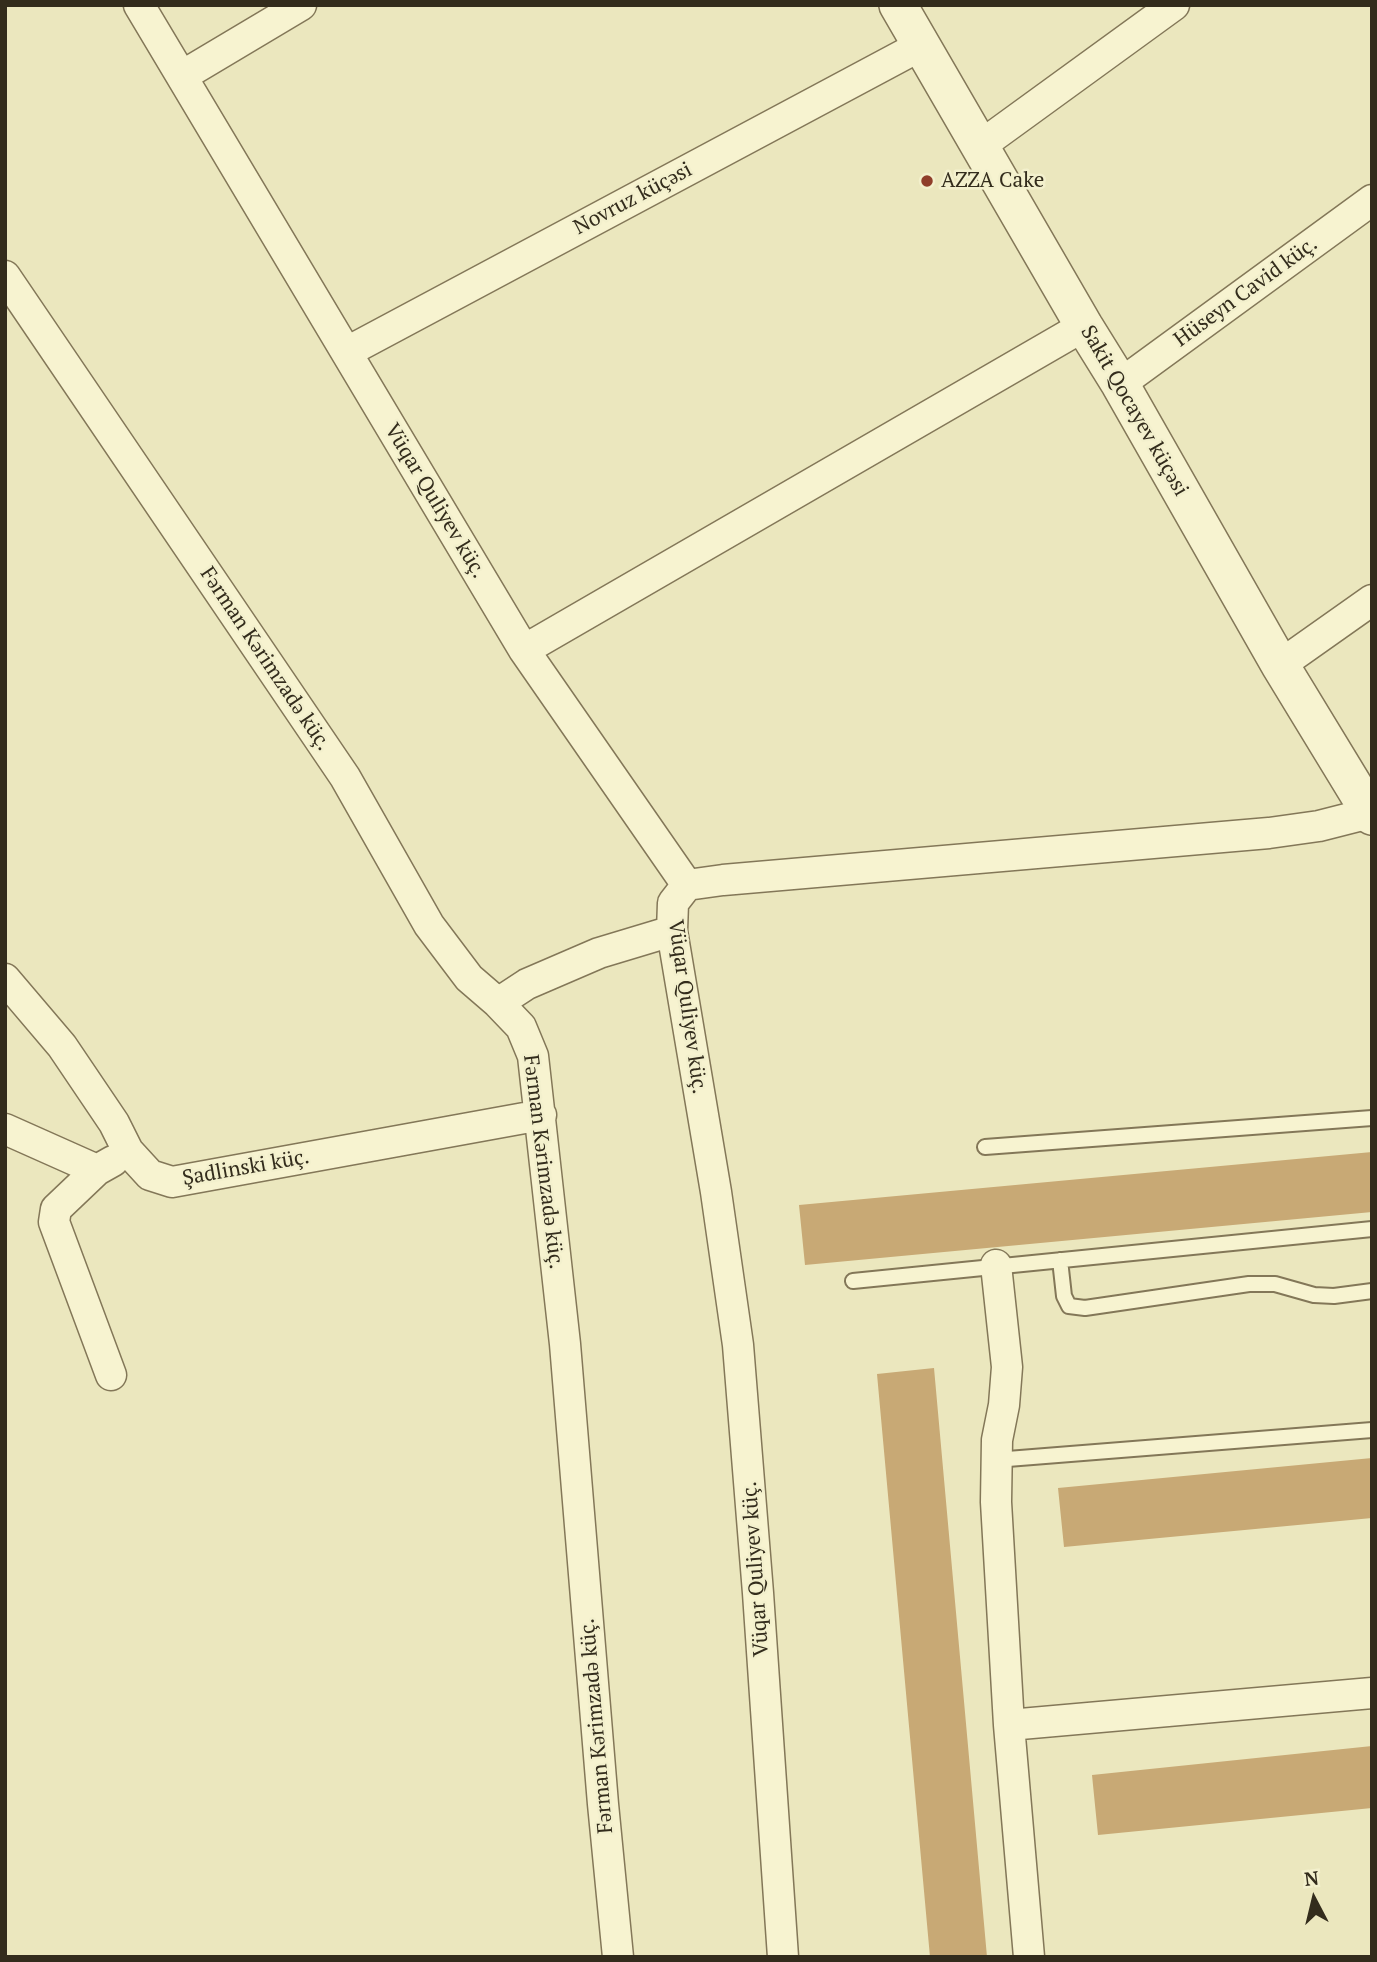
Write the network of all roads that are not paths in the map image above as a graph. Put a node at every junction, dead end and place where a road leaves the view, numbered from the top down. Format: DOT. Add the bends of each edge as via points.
graph roads {
  1 [pos="139,5"];
  2 [pos="301,5"];
  3 [pos="898,5"];
  4 [pos="1174,5"];
  5 [pos="920,46"];
  6 [pos="182,76"];
  7 [pos="980,146"];
  8 [pos="1372,200"];
  9 [pos="5,276"];
  10 [pos="1084,326"];
  11 [pos="347,352"];
  12 [pos="1119,384"];
  13 [pos="1372,600"];
  14 [pos="524,650"];
  15 [pos="1280,665"];
  16 [pos="1371,814"];
  17 [pos="687,885"];
  18 [pos="672,931"];
  19 [pos="5,979"];
  20 [pos="498,1003"];
  21 [pos="541,1115"];
  22 [pos="1372,1118"];
  23 [pos="5,1129"];
  24 [pos="985,1147"];
  25 [pos="128,1151"];
  26 [pos="97,1170"];
  27 [pos="1372,1229"];
  28 [pos="1060,1260"];
  29 [pos="996,1265"];
  30 [pos="853,1281"];
  31 [pos="1372,1290"];
  32 [pos="111,1375"];
  33 [pos="1372,1430"];
  34 [pos="995,1460"];
  35 [pos="1372,1693"];
  36 [pos="1009,1725"];
  37 [pos="618,1957"];
  38 [pos="783,1957"];
  39 [pos="1029,1957"];
  1 -- 6 [label="street, Vüqar Quliyev küç."];
  2 -- 6 [label="street"];
  3 -- 5 [label="street, Sakit Qocayev küçəsi"];
  4 -- 7 [label="street"];
  5 -- 7 [label="street, Sakit Qocayev küçəsi"];
  5 -- 11 [label="street, Novruz küçəsi"];
  6 -- 11 [label="street, Vüqar Quliyev küç."];
  7 -- 10 [label="street, Sakit Qocayev küçəsi"];
  8 -- 12 [label="street, Hüseyn Cavid küç."];
  9 -- 20 [label="street, Fərman Kərimzadə küç." via="345,777 429,925 469,978"];
  10 -- 12 [label="street, Sakit Qocayev küçəsi"];
  10 -- 14 [label="street"];
  11 -- 14 [label="street, Vüqar Quliyev küç."];
  12 -- 15 [label="street, Sakit Qocayev küçəsi"];
  13 -- 15 [label="street"];
  14 -- 17 [label="street, Vüqar Quliyev küç."];
  15 -- 16 [label="street, Sakit Qocayev küçəsi"];
  16 -- 17 [label="street" via="1269,832"];
  17 -- 18 [label="street, Vüqar Quliyev küç." via="673,903"];
  18 -- 20 [label="street" via="599,953 527,984"];
  18 -- 38 [label="street, Vüqar Quliyev küç." via="738,1345"];
  19 -- 25 [label="street, Şadlinski küç." via="62,1046"];
  20 -- 21 [label="street, Fərman Kərimzadə küç." via="521,1027 533,1056"];
  21 -- 25 [label="street, Şadlinski küç." via="172,1182 150,1175"];
  21 -- 37 [label="street, Fərman Kərimzadə küç."];
  22 -- 24 [label="lane"];
  23 -- 26 [label="street"];
  25 -- 26 [label="street"];
  26 -- 32 [label="street" via="56,1209 54,1222"];
  27 -- 28 [label="lane"];
  28 -- 29 [label="lane"];
  28 -- 31 [label="lane" via="1069,1306 1085,1308 1249,1284 1275,1284 1324,1295"];
  29 -- 30 [label="lane"];
  29 -- 34 [label="street" via="1007,1367"];
  33 -- 34 [label="lane"];
  34 -- 36 [label="street"];
  35 -- 36 [label="street"];
  36 -- 39 [label="street"];
}
